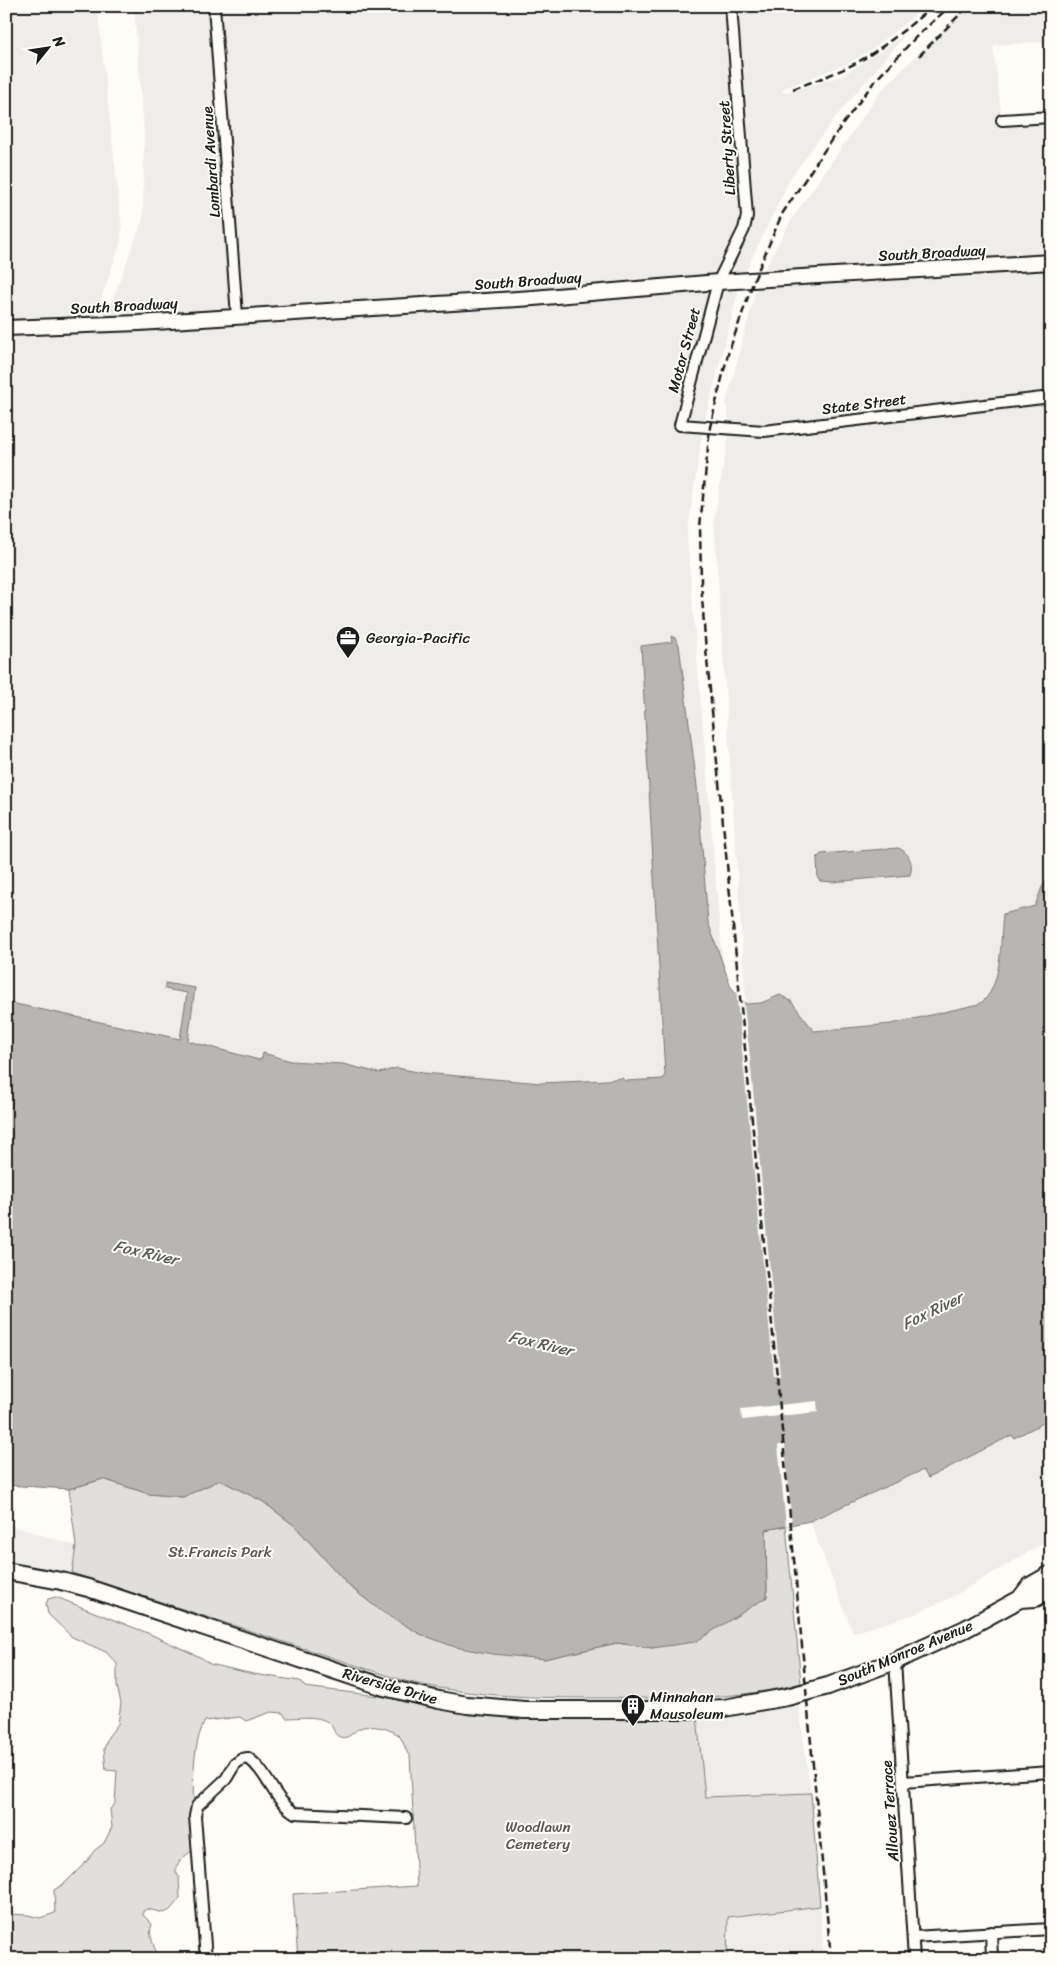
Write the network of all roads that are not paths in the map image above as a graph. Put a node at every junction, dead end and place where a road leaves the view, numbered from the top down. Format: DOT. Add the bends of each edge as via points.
graph roads {
  1 [pos="214,6"];
  2 [pos="731,6"];
  3 [pos="1051,116"];
  4 [pos="1002,120"];
  5 [pos="1051,262"];
  6 [pos="718,282"];
  7 [pos="237,316"];
  8 [pos="6,328"];
  9 [pos="1051,396"];
  10 [pos="680,425"];
  11 [pos="6,1570"];
  12 [pos="1051,1574"];
  13 [pos="1051,1590"];
  14 [pos="1020,1599"];
  15 [pos="895,1661"];
  16 [pos="787,1697"];
  17 [pos="1051,1772"];
  18 [pos="903,1782"];
  19 [pos="406,1818"];
  20 [pos="1051,1929"];
  21 [pos="991,1932"];
  22 [pos="913,1937"];
  23 [pos="206,1959"];
  24 [pos="914,1959"];
  25 [pos="992,1959"];
  1 -- 7 [label="street, Lombardi Avenue"];
  2 -- 6 [label="street, Liberty Street" via="747,216"];
  3 -- 4 [label="street"];
  5 -- 6 [label="street, South Broadway"];
  6 -- 7 [label="street, South Broadway" via="532,298"];
  6 -- 10 [label="street, Motor Street"];
  7 -- 8 [label="street, South Broadway"];
  9 -- 10 [label="street, State Street" via="764,431"];
  11 -- 16 [label="main road, Riverside Drive" via="88,1588 384,1687 468,1705 524,1710 688,1710 724,1708"];
  12 -- 14 [label="main road, South Monroe Avenue" via="1030,1586"];
  13 -- 14 [label="main road, South Monroe Avenue" via="1036,1598"];
  14 -- 15 [label="main road, South Monroe Avenue" via="965,1630"];
  15 -- 16 [label="main road, South Monroe Avenue" via="828,1686"];
  15 -- 18 [label="street, Allouez Terrace"];
  17 -- 18 [label="street"];
  18 -- 22 [label="street, Allouez Terrace"];
  19 -- 23 [label="street" via="295,1813 281,1802 255,1763 248,1758 235,1764 226,1779 197,1806 195,1816"];
  20 -- 21 [label="street"];
  21 -- 22 [label="street"];
  21 -- 25 [label="street"];
  22 -- 24 [label="street, Allouez Terrace"];
}
